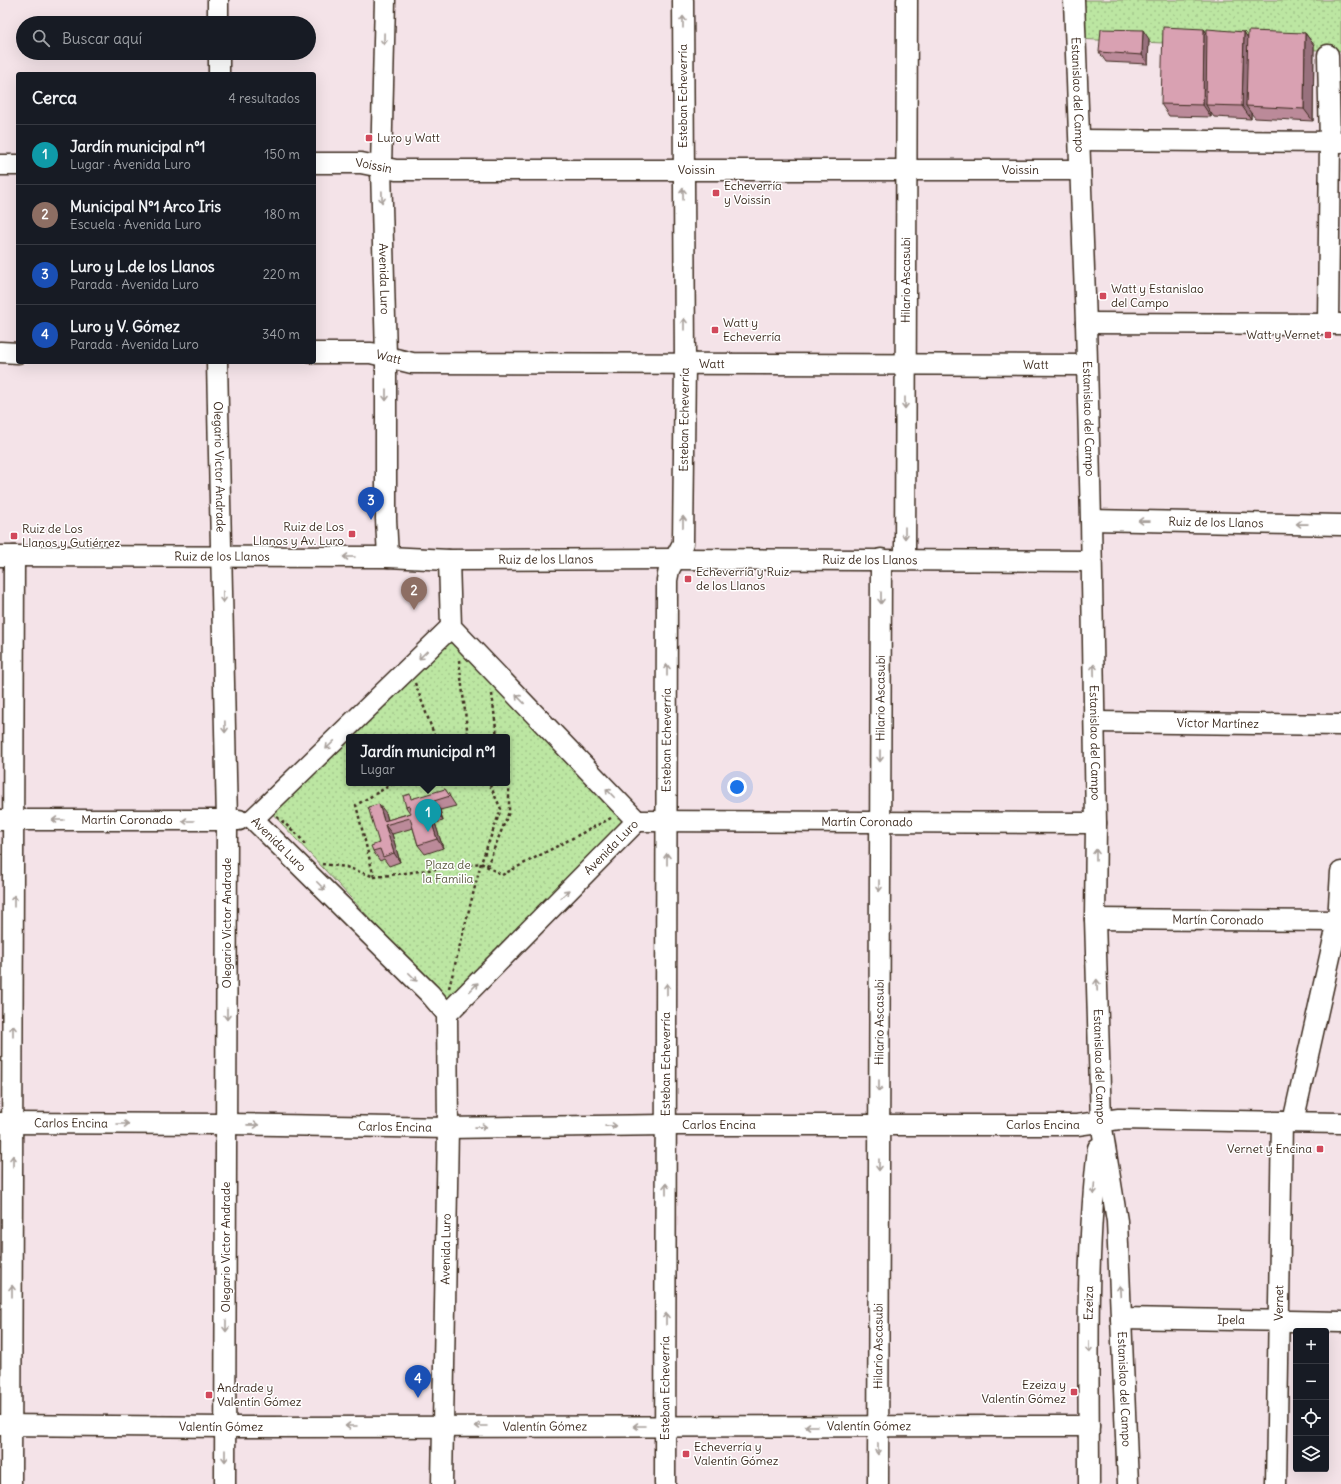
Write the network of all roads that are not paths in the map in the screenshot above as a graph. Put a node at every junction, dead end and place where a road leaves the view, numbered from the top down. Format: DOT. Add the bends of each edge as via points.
graph roads {
  1 [pos="218,0"];
  2 [pos="385,0"];
  3 [pos="683,0"];
  4 [pos="907,0"];
  5 [pos="1074,0"];
  6 [pos="218,16"];
  7 [pos="1328,55"];
  8 [pos="219,60"];
  9 [pos="219,72"];
  10 [pos="1080,140"];
  11 [pos="1336,142"];
  12 [pos="316,163"];
  13 [pos="0,165"];
  14 [pos="16,165"];
  15 [pos="381,168"];
  16 [pos="1080,170"];
  17 [pos="683,171"];
  18 [pos="906,172"];
  19 [pos="1086,323"];
  20 [pos="1334,324"];
  21 [pos="0,352"];
  22 [pos="16,352"];
  23 [pos="316,353"];
  24 [pos="386,356"];
  25 [pos="685,363"];
  26 [pos="217,364"];
  27 [pos="906,364"];
  28 [pos="1086,365"];
  29 [pos="1091,520"];
  30 [pos="1341,525"];
  31 [pos="7,556"];
  32 [pos="388,557"];
  33 [pos="222,558"];
  34 [pos="675,559"];
  35 [pos="881,559"];
  36 [pos="905,559"];
  37 [pos="449,560"];
  38 [pos="1091,561"];
  39 [pos="451,627"];
  40 [pos="1095,722"];
  41 [pos="1341,725"];
  42 [pos="253,819"];
  43 [pos="7,820"];
  44 [pos="227,821"];
  45 [pos="638,821"];
  46 [pos="668,821"];
  47 [pos="879,822"];
  48 [pos="1096,822"];
  49 [pos="1341,872"];
  50 [pos="1095,919"];
  51 [pos="1340,921"];
  52 [pos="447,1014"];
  53 [pos="1101,1122"];
  54 [pos="1287,1122"];
  55 [pos="1341,1122"];
  56 [pos="6,1124"];
  57 [pos="227,1124"];
  58 [pos="666,1125"];
  59 [pos="879,1126"];
  60 [pos="448,1128"];
  61 [pos="1121,1318"];
  62 [pos="1278,1320"];
  63 [pos="1341,1322"];
  64 [pos="6,1425"];
  65 [pos="225,1426"];
  66 [pos="442,1426"];
  67 [pos="666,1426"];
  68 [pos="878,1426"];
  69 [pos="1089,1426"];
  70 [pos="11,1484"];
  71 [pos="225,1484"];
  72 [pos="442,1484"];
  73 [pos="665,1484"];
  74 [pos="878,1484"];
  75 [pos="1089,1484"];
  76 [pos="1128,1484"];
  77 [pos="1276,1484"];
  1 -- 6 [label="street"];
  2 -- 15 [label="street, Avenida Luro, one-way"];
  17 -- 3 [label="street, Esteban Echeverría, one-way"];
  4 -- 18 [label="street, Hilario Ascasubi"];
  5 -- 10 [label="street, Estanislao del Campo"];
  7 -- 11 [label="street"];
  8 -- 9 [label="street"];
  10 -- 11 [label="street"];
  10 -- 16 [label="street, Estanislao del Campo"];
  11 -- 20 [label="street"];
  12 -- 15 [label="street, Voissin" via="361,163"];
  13 -- 14 [label="street"];
  15 -- 17 [label="street, Voissin"];
  15 -- 24 [label="street, Avenida Luro, one-way"];
  16 -- 18 [label="street, Voissin"];
  16 -- 19 [label="street, Estanislao del Campo"];
  17 -- 18 [label="street, Voissin"];
  25 -- 17 [label="street, Esteban Echeverría, one-way"];
  18 -- 27 [label="street, Hilario Ascasubi"];
  19 -- 20 [label="street"];
  19 -- 28 [label="street, Estanislao del Campo"];
  21 -- 22 [label="street"];
  23 -- 24 [label="street, Watt" via="371,353"];
  24 -- 25 [label="street, Watt" via="412,363"];
  24 -- 32 [label="street, Avenida Luro, one-way"];
  25 -- 27 [label="street, Watt"];
  34 -- 25 [label="street, Esteban Echeverría, one-way" via="683,543"];
  26 -- 33 [label="street, Olegario Victor Andrade"];
  27 -- 28 [label="street, Watt"];
  27 -- 36 [label="street, Hilario Ascasubi, one-way"];
  28 -- 29 [label="street, Estanislao del Campo"];
  30 -- 29 [label="street, Ruiz de los Llanos, one-way"];
  29 -- 38 [label="street, Estanislao del Campo"];
  31 -- 33 [label="street, Ruiz de los Llanos"];
  31 -- 43 [label="street"];
  32 -- 33 [label="street, Ruiz de los Llanos, one-way"];
  32 -- 37 [label="street, Ruiz de los Llanos"];
  33 -- 44 [label="street, Olegario Victor Andrade, one-way"];
  34 -- 35 [label="street, Ruiz de los Llanos"];
  34 -- 37 [label="street, Ruiz de los Llanos"];
  46 -- 34 [label="street, Esteban Echeverría, one-way" via="667,580"];
  35 -- 36 [label="street, Ruiz de los Llanos"];
  35 -- 47 [label="street, Hilario Ascasubi, one-way"];
  36 -- 38 [label="street, Ruiz de los Llanos"];
  37 -- 39 [label="street"];
  40 -- 38 [label="street, Estanislao del Campo, one-way"];
  39 -- 42 [label="street, Avenida Luro, one-way"];
  45 -- 39 [label="street, Avenida Luro, one-way"];
  40 -- 41 [label="street, Víctor Martínez"];
  40 -- 48 [label="street, Estanislao del Campo"];
  42 -- 44 [label="street, Martín Coronado"];
  42 -- 52 [label="street, Avenida Luro, one-way" via="430,994"];
  44 -- 43 [label="street, Martín Coronado, one-way"];
  56 -- 43 [label="street, one-way"];
  44 -- 57 [label="street, Olegario Victor Andrade, one-way"];
  45 -- 46 [label="street, Martín Coronado"];
  52 -- 45 [label="street, Avenida Luro, one-way"];
  46 -- 47 [label="street, Martín Coronado"];
  58 -- 46 [label="street, Esteban Echeverría, one-way"];
  47 -- 48 [label="street, Martín Coronado"];
  47 -- 59 [label="street, Hilario Ascasubi, one-way"];
  50 -- 48 [label="street, Estanislao del Campo, one-way"];
  49 -- 51 [label="street, Vernet"];
  50 -- 51 [label="street, Martín Coronado"];
  53 -- 50 [label="street, Estanislao del Campo, one-way"];
  51 -- 54 [label="street, Vernet"];
  52 -- 60 [label="street, Avenida Luro"];
  53 -- 54 [label="street, Carlos Encina" via="1119,1119"];
  53 -- 59 [label="street, Carlos Encina" via="1077,1125"];
  61 -- 53 [label="street, Estanislao del Campo, one-way" via="1116,1221"];
  53 -- 69 [label="street, Ezeiza, one-way" via="1092,1208"];
  54 -- 55 [label="street, Carlos Encina"];
  54 -- 62 [label="street, Vernet"];
  56 -- 57 [label="street, Carlos Encina, one-way"];
  64 -- 56 [label="street, one-way"];
  57 -- 60 [label="street, Carlos Encina, one-way"];
  57 -- 65 [label="street, Olegario Victor Andrade, one-way"];
  58 -- 59 [label="street, Carlos Encina"];
  60 -- 58 [label="street, Carlos Encina, one-way"];
  67 -- 58 [label="street, Esteban Echeverría, one-way"];
  59 -- 68 [label="street, Hilario Ascasubi, one-way"];
  60 -- 66 [label="street, Avenida Luro"];
  61 -- 62 [label="street, Ipela"];
  61 -- 76 [label="street, Estanislao del Campo"];
  62 -- 63 [label="street, Ipela"];
  62 -- 77 [label="street, Vernet"];
  64 -- 65 [label="street, Valentín Gómez"];
  64 -- 70 [label="street"];
  66 -- 65 [label="street, Valentín Gómez, one-way"];
  65 -- 71 [label="street, Olegario Victor Andrade, one-way"];
  67 -- 66 [label="street, Valentín Gómez, one-way"];
  66 -- 72 [label="street, Avenida Luro"];
  68 -- 67 [label="street, Valentín Gómez, one-way"];
  67 -- 73 [label="street, Esteban Echeverría"];
  68 -- 69 [label="street, Valentín Gómez"];
  68 -- 74 [label="street, Hilario Ascasubi, one-way"];
  69 -- 75 [label="street, Ezeiza"];
}
